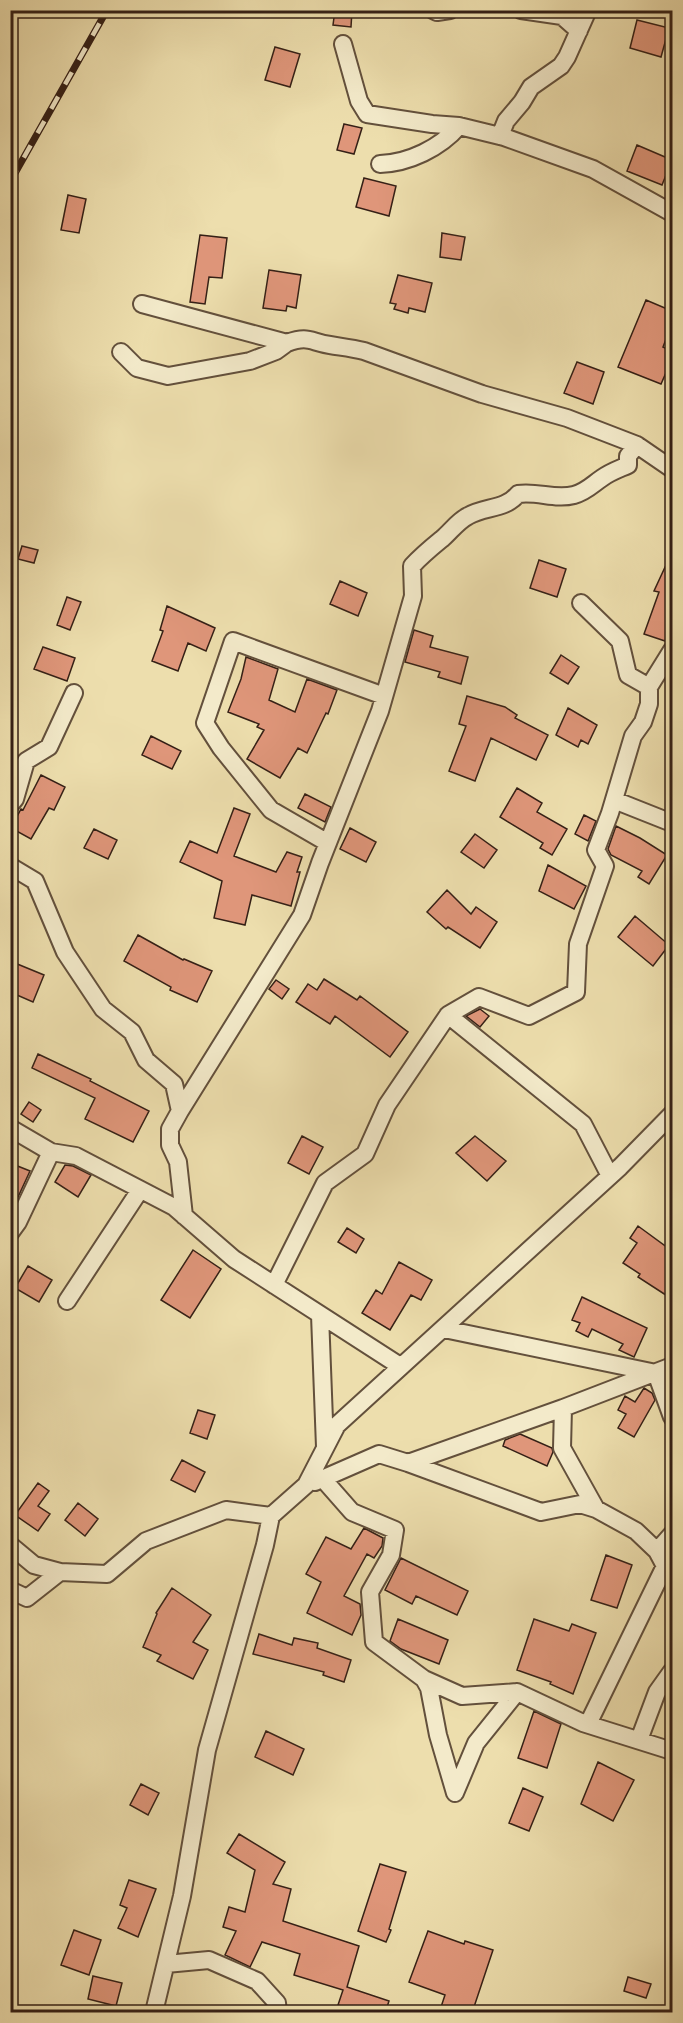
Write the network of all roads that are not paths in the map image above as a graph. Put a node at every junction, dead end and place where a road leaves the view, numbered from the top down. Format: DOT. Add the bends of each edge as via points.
graph roads {
  1 [pos="433,10"];
  2 [pos="450,10"];
  3 [pos="521,10"];
  4 [pos="588,10"];
  5 [pos="579,31"];
  6 [pos="343,44"];
  7 [pos="459,126"];
  8 [pos="500,136"];
  9 [pos="380,164"];
  10 [pos="672,213"];
  11 [pos="142,304"];
  12 [pos="287,342"];
  13 [pos="121,352"];
  14 [pos="637,445"];
  15 [pos="672,469"];
  16 [pos="582,603"];
  17 [pos="672,650"];
  18 [pos="649,687"];
  19 [pos="74,693"];
  20 [pos="384,696"];
  21 [pos="614,800"];
  22 [pos="10,805"];
  23 [pos="672,823"];
  24 [pos="328,843"];
  25 [pos="10,866"];
  26 [pos="448,1015"];
  27 [pos="180,1112"];
  28 [pos="672,1114"];
  29 [pos="10,1128"];
  30 [pos="51,1152"];
  31 [pos="610,1176"];
  32 [pos="140,1190"];
  33 [pos="184,1216"];
  34 [pos="10,1233"];
  35 [pos="274,1285"];
  36 [pos="67,1301"];
  37 [pos="320,1315"];
  38 [pos="444,1329"];
  39 [pos="400,1366"];
  40 [pos="672,1366"];
  41 [pos="656,1373"];
  42 [pos="563,1408"];
  43 [pos="672,1417"];
  44 [pos="325,1451"];
  45 [pos="408,1463"];
  46 [pos="323,1479"];
  47 [pos="306,1485"];
  48 [pos="596,1509"];
  49 [pos="271,1516"];
  50 [pos="672,1534"];
  51 [pos="10,1545"];
  52 [pos="657,1551"];
  53 [pos="60,1572"];
  54 [pos="10,1590"];
  55 [pos="672,1671"];
  56 [pos="424,1679"];
  57 [pos="517,1692"];
  58 [pos="588,1724"];
  59 [pos="639,1740"];
  60 [pos="672,1751"];
  61 [pos="166,1964"];
  62 [pos="154,2013"];
  63 [pos="278,2013"];
  1 -- 2 [label="street"];
  3 -- 5 [label="street" via="554,13"];
  4 -- 5 [label="street"];
  5 -- 8 [label="street" via="561,66 531,87"];
  6 -- 7 [label="street" via="359,100 367,114"];
  7 -- 8 [label="street"];
  7 -- 9 [label="street" via="449,137 407,161"];
  8 -- 10 [label="street" via="593,169"];
  11 -- 12 [label="street"];
  12 -- 13 [label="street" via="250,361 168,376 137,368"];
  12 -- 14 [label="street" via="300,338 345,345"];
  14 -- 15 [label="street"];
  14 -- 20 [label="street" via="628,456 628,465 589,489 558,497 518,494 512,501 467,516 429,548 412,566 413,596"];
  16 -- 18 [label="street" via="620,641 628,675"];
  17 -- 18 [label="street"];
  18 -- 21 [label="street" via="649,704 633,736"];
  19 -- 22 [label="street" via="49,747 26,761"];
  20 -- 24 [label="street"];
  20 -- 24 [label="street" via="233,641 205,723 271,810"];
  21 -- 23 [label="street"];
  21 -- 26 [label="street" via="596,850 605,866 578,944 576,992 529,1016 479,997"];
  24 -- 27 [label="street" via="302,915"];
  25 -- 27 [label="street" via="35,881 65,952 103,1009 132,1032 146,1060 174,1084"];
  26 -- 31 [label="street" via="583,1124"];
  26 -- 35 [label="street" via="387,1105 364,1154 325,1183"];
  27 -- 33 [label="street" via="170,1129 170,1145 178,1162"];
  28 -- 31 [label="street"];
  29 -- 30 [label="street"];
  30 -- 32 [label="street" via="76,1156"];
  30 -- 34 [label="street"];
  31 -- 38 [label="street"];
  32 -- 33 [label="street"];
  32 -- 36 [label="street"];
  33 -- 35 [label="street" via="234,1259"];
  35 -- 37 [label="street"];
  37 -- 39 [label="street"];
  37 -- 44 [label="street"];
  38 -- 39 [label="street"];
  38 -- 41 [label="street"];
  39 -- 44 [label="street" via="337,1425"];
  40 -- 41 [label="street"];
  41 -- 42 [label="street"];
  41 -- 43 [label="street"];
  42 -- 45 [label="street"];
  42 -- 48 [label="street" via="562,1448"];
  44 -- 47 [label="street"];
  45 -- 46 [label="street" via="379,1454"];
  45 -- 48 [label="street" via="541,1512 580,1504"];
  46 -- 47 [label="street"];
  46 -- 56 [label="street" via="352,1512 395,1530 391,1555 370,1592 374,1642"];
  47 -- 49 [label="street"];
  48 -- 52 [label="street" via="636,1531"];
  49 -- 53 [label="street" via="226,1510 146,1541 107,1574"];
  49 -- 61 [label="street" via="207,1750"];
  50 -- 52 [label="street"];
  51 -- 53 [label="street" via="34,1565"];
  52 -- 58 [label="street" via="664,1566"];
  53 -- 54 [label="street" via="27,1598"];
  55 -- 59 [label="street" via="657,1692"];
  56 -- 57 [label="street" via="462,1696"];
  56 -- 57 [label="street" via="455,1793 476,1743"];
  57 -- 58 [label="street"];
  58 -- 59 [label="street"];
  59 -- 60 [label="street"];
  61 -- 62 [label="street"];
  61 -- 63 [label="street" via="209,1960 257,1981 277,2003"];
}
